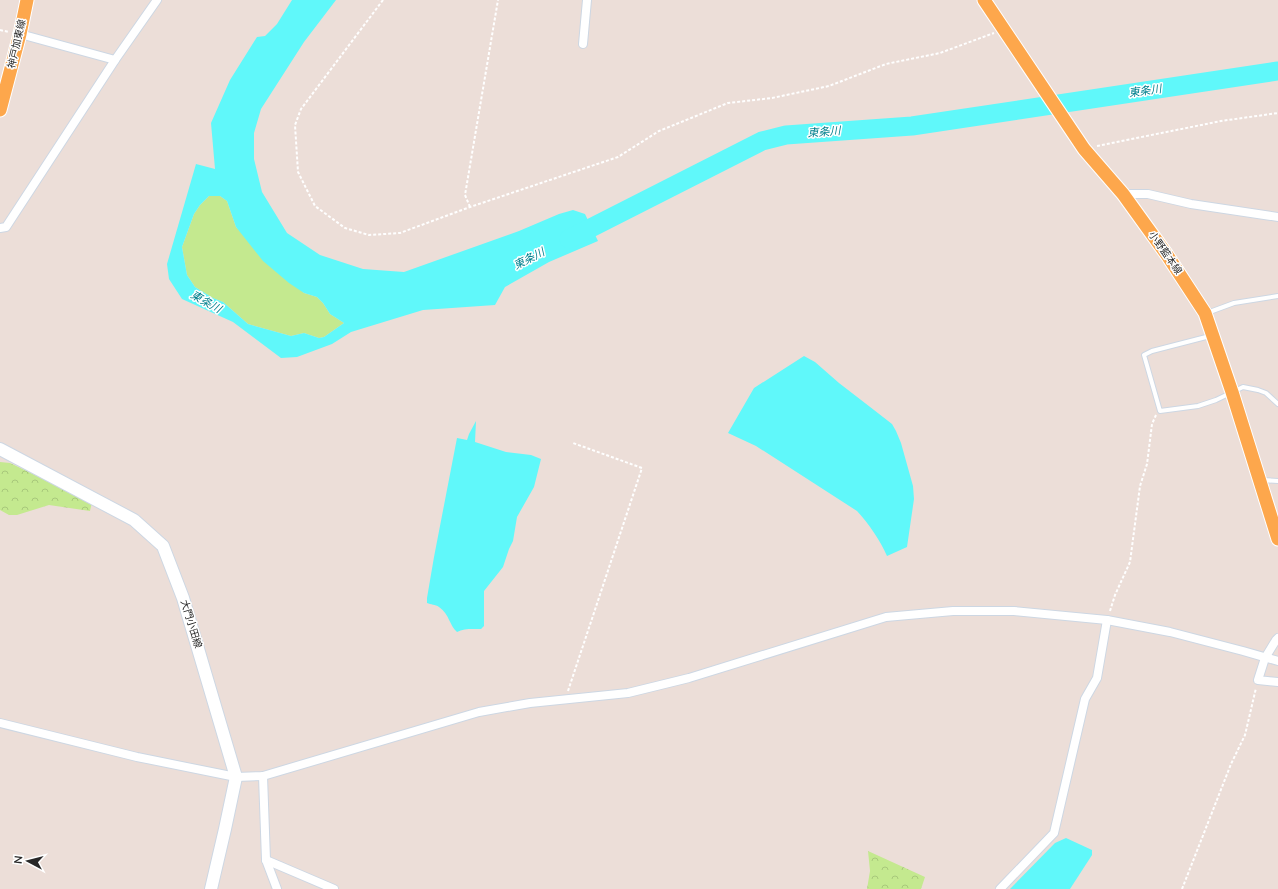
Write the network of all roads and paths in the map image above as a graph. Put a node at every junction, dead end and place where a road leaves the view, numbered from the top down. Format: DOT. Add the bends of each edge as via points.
graph roads {
  1 [pos="27,0"];
  2 [pos="156,0"];
  3 [pos="383,0"];
  4 [pos="498,0"];
  5 [pos="587,0"];
  6 [pos="984,0"];
  7 [pos="1004,29"];
  8 [pos="20,34"];
  9 [pos="583,44"];
  10 [pos="114,60"];
  11 [pos="0,110"];
  12 [pos="1278,113"];
  13 [pos="1084,149"];
  14 [pos="1123,194"];
  15 [pos="470,207"];
  16 [pos="1278,217"];
  17 [pos="0,228"];
  18 [pos="1278,296"];
  19 [pos="1205,313"];
  20 [pos="1213,336"];
  21 [pos="1232,392"];
  22 [pos="1278,404"];
  23 [pos="1160,411"];
  24 [pos="572,443"];
  25 [pos="0,449"];
  26 [pos="1260,480"];
  27 [pos="1278,481"];
  28 [pos="1278,540"];
  29 [pos="1107,620"];
  30 [pos="1278,638"];
  31 [pos="1265,658"];
  32 [pos="1278,661"];
  33 [pos="1258,680"];
  34 [pos="1278,682"];
  35 [pos="565,700"];
  36 [pos="0,723"];
  37 [pos="263,776"];
  38 [pos="236,777"];
  39 [pos="266,860"];
  40 [pos="211,889"];
  41 [pos="277,889"];
  42 [pos="334,889"];
  43 [pos="1000,889"];
  44 [pos="1182,889"];
  1 -- 8 [label="main road, 神戸加東線"];
  2 -- 10 [label="street"];
  3 -- 15 [label="path" via="301,109 295,125 298,172 315,206 345,228 369,235 400,233"];
  4 -- 15 [label="path" via="464,195"];
  5 -- 9 [label="street"];
  6 -- 7 [label="main road, 小野藍本線"];
  7 -- 13 [label="main road, 小野藍本線"];
  7 -- 15 [label="path" via="940,53 886,64 829,86 772,98 728,103 659,131 618,157"];
  8 -- 10 [label="street"];
  8 -- 11 [label="main road, 神戸加東線"];
  10 -- 17 [label="street" via="6,227"];
  12 -- 13 [label="path" via="1221,121"];
  13 -- 14 [label="main road, 小野藍本線"];
  14 -- 16 [label="street" via="1148,194 1191,204"];
  14 -- 19 [label="main road, 小野藍本線" via="1168,255"];
  18 -- 19 [label="lane" via="1234,303"];
  19 -- 20 [label="main road, 小野藍本線"];
  20 -- 21 [label="main road, 小野藍本線"];
  20 -- 23 [label="lane" via="1144,355"];
  21 -- 22 [label="lane" via="1243,387 1258,390 1266,393"];
  21 -- 23 [label="lane" via="1198,406"];
  21 -- 26 [label="main road, 小野藍本線"];
  23 -- 29 [label="path" via="1152,424 1140,486 1130,562"];
  24 -- 35 [label="path" via="642,468"];
  25 -- 38 [label="main road, 大門小田線" via="134,520 163,546 183,598"];
  26 -- 27 [label="lane"];
  26 -- 28 [label="main road, 小野藍本線"];
  29 -- 31 [label="street" via="1170,632"];
  29 -- 35 [label="street" via="1014,611 953,611 886,617 689,678 628,693"];
  29 -- 43 [label="street" via="1097,678 1085,699 1054,833"];
  30 -- 31 [label="street"];
  31 -- 32 [label="street"];
  31 -- 33 [label="street"];
  33 -- 34 [label="street"];
  33 -- 44 [label="path" via="1245,735"];
  35 -- 37 [label="street" via="479,712"];
  36 -- 38 [label="street" via="137,757"];
  37 -- 38 [label="street"];
  37 -- 39 [label="street"];
  38 -- 40 [label="main road, 大門小田線"];
  39 -- 41 [label="street"];
  39 -- 42 [label="street"];
}
